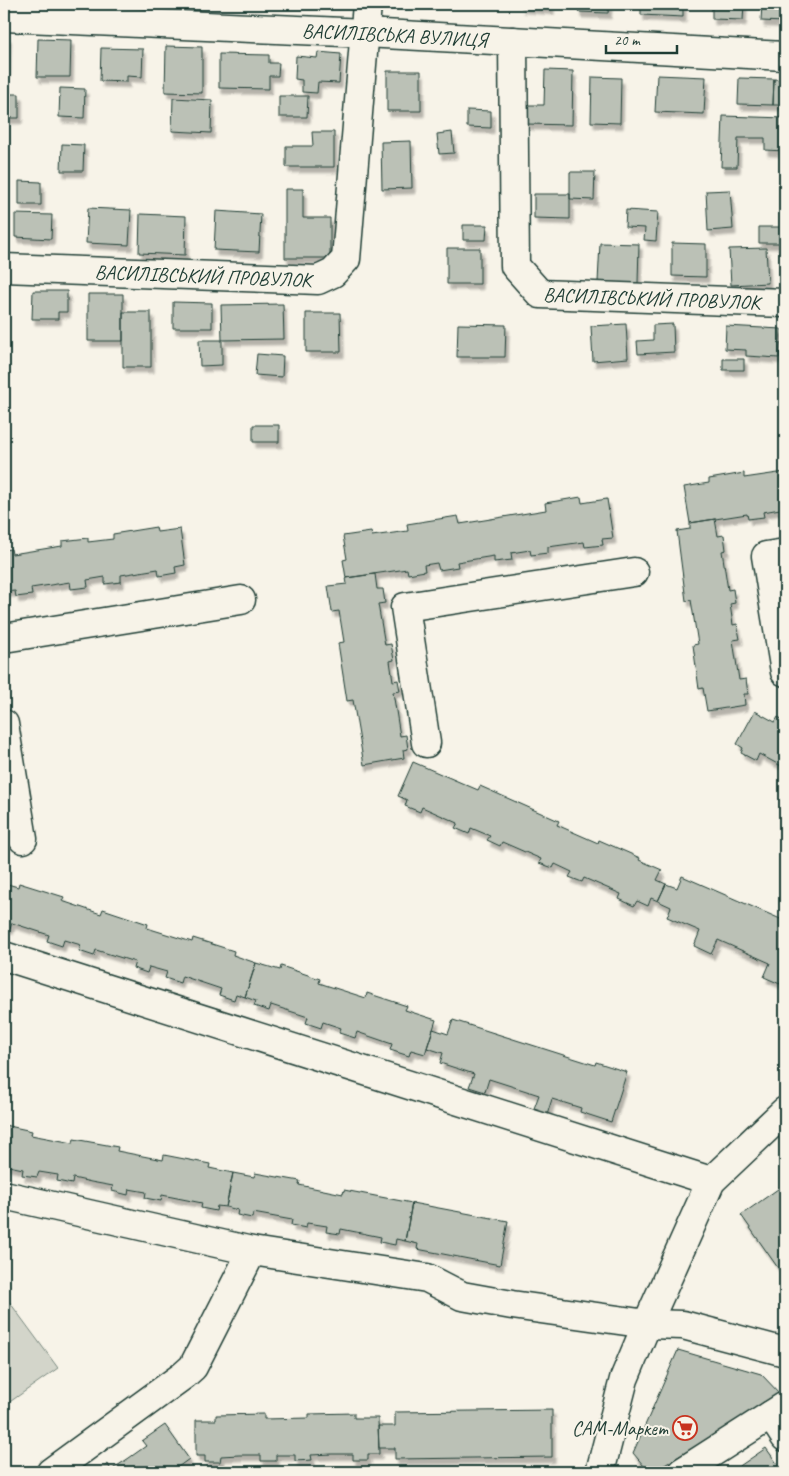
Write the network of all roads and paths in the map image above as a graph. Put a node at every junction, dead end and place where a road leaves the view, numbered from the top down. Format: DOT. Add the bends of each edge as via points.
graph roads {
  1 [pos="367,4"];
  2 [pos="4,17"];
  3 [pos="365,33"];
  4 [pos="513,41"];
  5 [pos="785,56"];
  6 [pos="4,268"];
  7 [pos="785,303"];
  8 [pos="785,553"];
  9 [pos="634,572"];
  10 [pos="241,600"];
  11 [pos="4,638"];
  12 [pos="785,672"];
  13 [pos="4,724"];
  14 [pos="426,743"];
  15 [pos="22,839"];
  16 [pos="4,956"];
  17 [pos="785,1111"];
  18 [pos="711,1181"];
  19 [pos="4,1195"];
  20 [pos="252,1251"];
  21 [pos="647,1324"];
  22 [pos="785,1352"];
  23 [pos="781,1419"];
  24 [pos="51,1472"];
  25 [pos="600,1472"];
  26 [pos="682,1472"];
  1 -- 3 [label="street, ВАСИЛІВСЬКИЙ ПРОВУЛОК"];
  2 -- 3 [label="street, ВАСИЛІВСЬКА ВУЛИЦЯ"];
  3 -- 4 [label="street, ВАСИЛІВСЬКА ВУЛИЦЯ"];
  3 -- 6 [label="street, ВАСИЛІВСЬКИЙ ПРОВУЛОК" via="346,259 334,273 318,280"];
  4 -- 5 [label="street, ВАСИЛІВСЬКА ВУЛИЦЯ"];
  4 -- 7 [label="street, ВАСИЛІВСЬКИЙ ПРОВУЛОК" via="515,266 540,294"];
  8 -- 12 [label="street" via="766,556"];
  9 -- 14 [label="street" via="405,607"];
  10 -- 11 [label="street"];
  13 -- 15 [label="street"];
  16 -- 18 [label="street"];
  17 -- 18 [label="street"];
  18 -- 21 [label="street"];
  19 -- 20 [label="street"];
  20 -- 21 [label="street" via="427,1278 462,1296"];
  20 -- 24 [label="street" via="193,1367"];
  21 -- 22 [label="street" via="683,1325"];
  21 -- 25 [label="street" via="624,1379"];
  23 -- 26 [label="street"];
}
